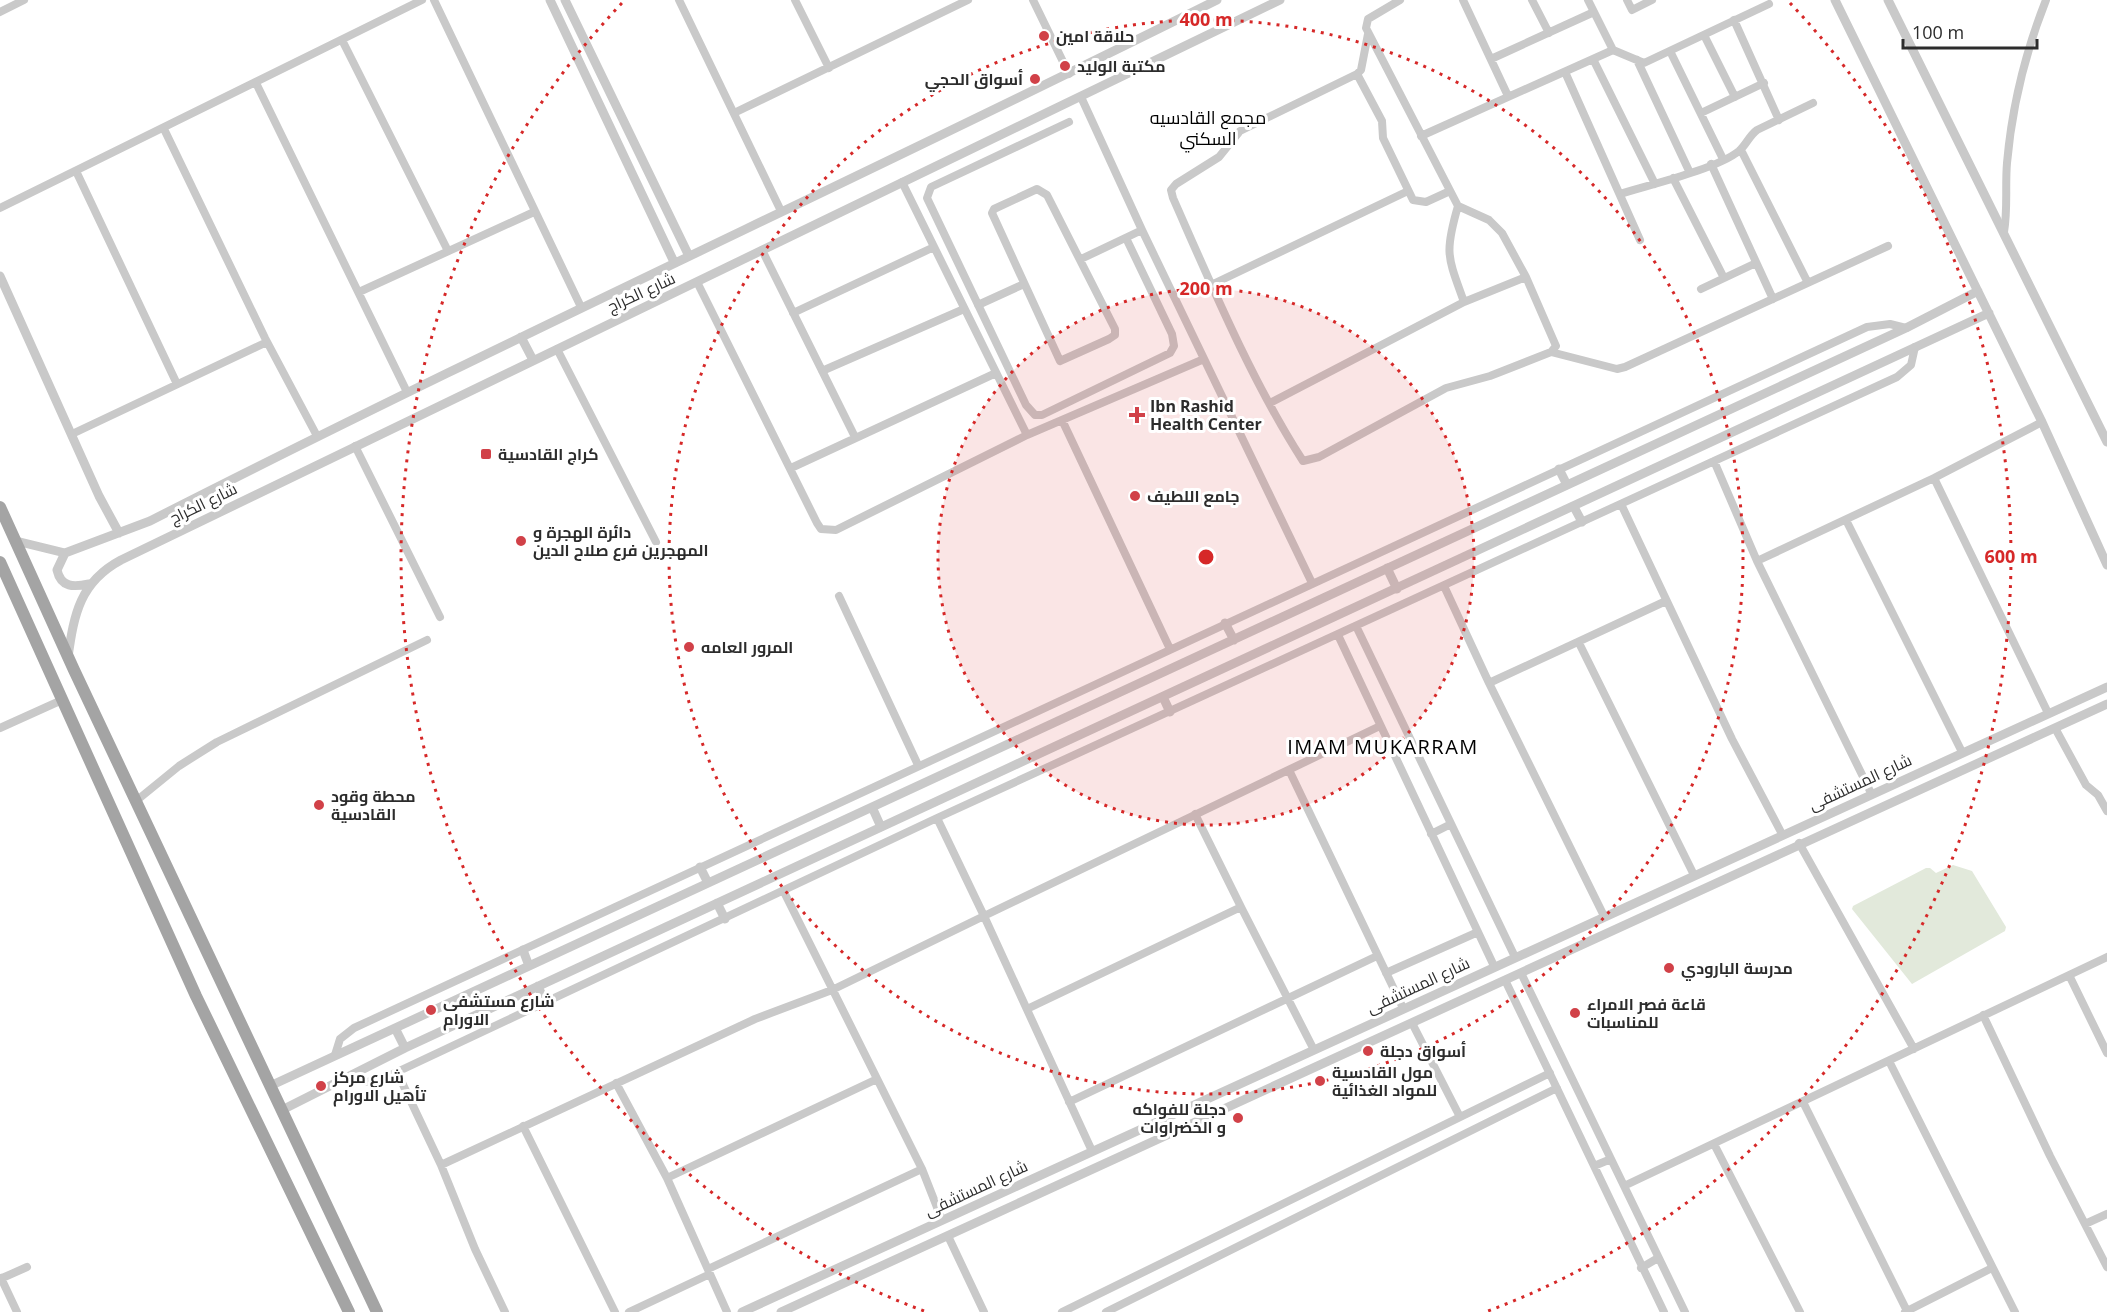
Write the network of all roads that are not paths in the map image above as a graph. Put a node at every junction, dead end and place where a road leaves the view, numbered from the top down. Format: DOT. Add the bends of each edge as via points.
graph roads {
  1 [pos="24,0"];
  2 [pos="422,0"];
  3 [pos="434,0"];
  4 [pos="550,0"];
  5 [pos="565,0"];
  6 [pos="679,0"];
  7 [pos="795,0"];
  8 [pos="968,0"];
  9 [pos="1033,0"];
  10 [pos="1217,0"];
  11 [pos="1280,0"];
  12 [pos="1400,0"];
  13 [pos="1463,0"];
  14 [pos="1532,0"];
  15 [pos="1588,0"];
  16 [pos="1627,0"];
  17 [pos="1652,0"];
  18 [pos="1835,0"];
  19 [pos="1888,0"];
  20 [pos="2046,0"];
  21 [pos="1769,4"];
  22 [pos="0,12"];
  23 [pos="1594,12"];
  24 [pos="1734,20"];
  25 [pos="1549,33"];
  26 [pos="1368,34"];
  27 [pos="1704,35"];
  28 [pos="342,40"];
  29 [pos="586,45"];
  30 [pos="1613,50"];
  31 [pos="575,51"];
  32 [pos="1671,51"];
  33 [pos="1491,59"];
  34 [pos="1593,59"];
  35 [pos="1637,60"];
  36 [pos="829,68"];
  37 [pos="1565,72"];
  38 [pos="1069,74"];
  39 [pos="1357,74"];
  40 [pos="256,83"];
  41 [pos="1764,83"];
  42 [pos="1508,96"];
  43 [pos="1081,97"];
  44 [pos="1735,97"];
  45 [pos="1813,103"];
  46 [pos="734,113"];
  47 [pos="1701,113"];
  48 [pos="1779,120"];
  49 [pos="1069,122"];
  50 [pos="164,129"];
  51 [pos="1421,136"];
  52 [pos="1741,150"];
  53 [pos="1723,159"];
  54 [pos="1711,164"];
  55 [pos="76,171"];
  56 [pos="1690,173"];
  57 [pos="1673,178"];
  58 [pos="902,182"];
  59 [pos="1654,184"];
  60 [pos="1408,191"];
  61 [pos="1450,191"];
  62 [pos="1620,194"];
  63 [pos="1458,206"];
  64 [pos="0,208"];
  65 [pos="781,211"];
  66 [pos="534,212"];
  67 [pos="1142,230"];
  68 [pos="2004,232"];
  69 [pos="1126,237"];
  70 [pos="1640,240"];
  71 [pos="1887,246"];
  72 [pos="934,247"];
  73 [pos="762,250"];
  74 [pos="448,251"];
  75 [pos="688,254"];
  76 [pos="1080,259"];
  77 [pos="674,262"];
  78 [pos="1756,263"];
  79 [pos="0,276"];
  80 [pos="1526,277"];
  81 [pos="1724,278"];
  82 [pos="1807,281"];
  83 [pos="697,282"];
  84 [pos="1024,284"];
  85 [pos="1211,285"];
  86 [pos="1701,290"];
  87 [pos="1978,291"];
  88 [pos="359,292"];
  89 [pos="1773,299"];
  90 [pos="1464,302"];
  91 [pos="978,304"];
  92 [pos="581,308"];
  93 [pos="964,309"];
  94 [pos="794,313"];
  95 [pos="1989,313"];
  96 [pos="1906,328"];
  97 [pos="521,337"];
  98 [pos="267,342"];
  99 [pos="1915,347"];
  100 [pos="557,349"];
  101 [pos="1551,352"];
  102 [pos="1204,359"];
  103 [pos="534,360"];
  104 [pos="1815,370"];
  105 [pos="822,371"];
  106 [pos="996,373"];
  107 [pos="177,384"];
  108 [pos="1824,389"];
  109 [pos="406,392"];
  110 [pos="1270,403"];
  111 [pos="1062,420"];
  112 [pos="2042,422"];
  113 [pos="72,434"];
  114 [pos="1027,435"];
  115 [pos="317,436"];
  116 [pos="855,437"];
  117 [pos="2107,442"];
  118 [pos="355,446"];
  119 [pos="1714,461"];
  120 [pos="791,468"];
  121 [pos="1559,469"];
  122 [pos="1934,478"];
  123 [pos="1567,485"];
  124 [pos="1622,504"];
  125 [pos="0,507"];
  126 [pos="1574,507"];
  127 [pos="1846,520"];
  128 [pos="1582,522"];
  129 [pos="119,534"];
  130 [pos="16,541"];
  131 [pos="656,542"];
  132 [pos="65,553"];
  133 [pos="1757,561"];
  134 [pos="0,562"];
  135 [pos="2107,565"];
  136 [pos="1387,568"];
  137 [pos="1312,583"];
  138 [pos="89,584"];
  139 [pos="1444,586"];
  140 [pos="1397,589"];
  141 [pos="839,596"];
  142 [pos="1666,601"];
  143 [pos="440,617"];
  144 [pos="1225,623"];
  145 [pos="1357,628"];
  146 [pos="1338,635"];
  147 [pos="427,640"];
  148 [pos="1234,640"];
  149 [pos="1579,643"];
  150 [pos="1170,649"];
  151 [pos="68,657"];
  152 [pos="1489,683"];
  153 [pos="2107,687"];
  154 [pos="1163,697"];
  155 [pos="62,700"];
  156 [pos="2107,704"];
  157 [pos="1170,712"];
  158 [pos="2048,713"];
  159 [pos="1380,726"];
  160 [pos="0,728"];
  161 [pos="2055,728"];
  162 [pos="1997,736"];
  163 [pos="2004,751"];
  164 [pos="1962,752"];
  165 [pos="918,765"];
  166 [pos="1289,770"];
  167 [pos="1871,793"];
  168 [pos="136,801"];
  169 [pos="872,807"];
  170 [pos="2107,812"];
  171 [pos="1195,814"];
  172 [pos="937,818"];
  173 [pos="1451,824"];
  174 [pos="881,827"];
  175 [pos="1431,834"];
  176 [pos="1782,834"];
  177 [pos="1799,843"];
  178 [pos="1737,855"];
  179 [pos="700,867"];
  180 [pos="1744,869"];
  181 [pos="1694,875"];
  182 [pos="708,883"];
  183 [pos="784,892"];
  184 [pos="717,903"];
  185 [pos="1241,907"];
  186 [pos="984,916"];
  187 [pos="1604,916"];
  188 [pos="725,919"];
  189 [pos="1478,932"];
  190 [pos="523,950"];
  191 [pos="1377,956"];
  192 [pos="1515,957"];
  193 [pos="2107,957"];
  194 [pos="529,966"];
  195 [pos="1494,966"];
  196 [pos="1386,973"];
  197 [pos="1521,973"];
  198 [pos="2069,975"];
  199 [pos="1505,980"];
  200 [pos="538,986"];
  201 [pos="832,990"];
  202 [pos="1288,1000"];
  203 [pos="545,1003"];
  204 [pos="1403,1008"];
  205 [pos="1027,1009"];
  206 [pos="1983,1015"];
  207 [pos="1412,1023"];
  208 [pos="395,1028"];
  209 [pos="405,1048"];
  210 [pos="1313,1048"];
  211 [pos="1914,1049"];
  212 [pos="2107,1053"];
  213 [pos="334,1055"];
  214 [pos="1889,1061"];
  215 [pos="397,1072"];
  216 [pos="1550,1073"];
  217 [pos="349,1076"];
  218 [pos="877,1079"];
  219 [pos="1246,1081"];
  220 [pos="615,1083"];
  221 [pos="270,1086"];
  222 [pos="1557,1088"];
  223 [pos="1253,1097"];
  224 [pos="1069,1102"];
  225 [pos="1803,1102"];
  226 [pos="282,1110"];
  227 [pos="1460,1117"];
  228 [pos="523,1126"];
  229 [pos="1714,1144"];
  230 [pos="1092,1151"];
  231 [pos="1611,1159"];
  232 [pos="441,1165"];
  233 [pos="1594,1166"];
  234 [pos="922,1169"];
  235 [pos="667,1178"];
  236 [pos="1624,1186"];
  237 [pos="1296,1197"];
  238 [pos="1304,1213"];
  239 [pos="2107,1214"];
  240 [pos="942,1220"];
  241 [pos="2085,1224"];
  242 [pos="948,1236"];
  243 [pos="1658,1258"];
  244 [pos="843,1266"];
  245 [pos="27,1267"];
  246 [pos="2107,1267"];
  247 [pos="1641,1268"];
  248 [pos="1992,1268"];
  249 [pos="709,1271"];
  250 [pos="0,1278"];
  251 [pos="850,1280"];
  252 [pos="1906,1311"];
  253 [pos="17,1312"];
  254 [pos="350,1312"];
  255 [pos="377,1312"];
  256 [pos="506,1312"];
  257 [pos="615,1312"];
  258 [pos="629,1312"];
  259 [pos="728,1312"];
  260 [pos="742,1312"];
  261 [pos="780,1312"];
  262 [pos="984,1312"];
  263 [pos="1062,1312"];
  264 [pos="1107,1312"];
  265 [pos="1664,1312"];
  266 [pos="1685,1312"];
  267 [pos="1800,1312"];
  268 [pos="2015,1312"];
  1 -- 22 [label="street"];
  2 -- 28 [label="street"];
  3 -- 66 [label="street"];
  4 -- 31 [label="street"];
  5 -- 29 [label="street"];
  6 -- 46 [label="street"];
  7 -- 36 [label="street"];
  8 -- 36 [label="street"];
  9 -- 38 [label="street"];
  10 -- 38 [label="street"];
  11 -- 43 [label="street, شارع الكراج"];
  12 -- 26 [label="street" via="1368,19"];
  13 -- 33 [label="street"];
  14 -- 25 [label="street"];
  15 -- 23 [label="street"];
  16 -- 17 [label="street" via="1632,10"];
  18 -- 87 [label="street"];
  19 -- 68 [label="street"];
  20 -- 68 [label="street" via="2017,94 2007,162"];
  21 -- 24 [label="street"];
  23 -- 25 [label="street"];
  23 -- 30 [label="street"];
  24 -- 27 [label="street"];
  24 -- 41 [label="street"];
  25 -- 33 [label="street"];
  26 -- 39 [label="street"];
  26 -- 51 [label="street"];
  27 -- 32 [label="street"];
  27 -- 44 [label="street"];
  28 -- 40 [label="street"];
  28 -- 74 [label="street"];
  29 -- 31 [label="street"];
  29 -- 75 [label="street"];
  30 -- 34 [label="street"];
  30 -- 35 [label="street"];
  31 -- 77 [label="street"];
  32 -- 35 [label="street" via="1650,61"];
  32 -- 47 [label="street"];
  33 -- 42 [label="street"];
  34 -- 37 [label="street"];
  34 -- 59 [label="street"];
  35 -- 56 [label="street"];
  36 -- 46 [label="street"];
  37 -- 42 [label="street"];
  37 -- 62 [label="street"];
  38 -- 65 [label="street"];
  39 -- 60 [label="street" via="1382,122 1383,138"];
  39 -- 85 [label="street" via="1240,131 1219,158 1176,184 1173,198"];
  40 -- 50 [label="street"];
  40 -- 88 [label="street"];
  41 -- 44 [label="street"];
  41 -- 48 [label="street"];
  42 -- 51 [label="street"];
  43 -- 58 [label="street, شارع الكراج"];
  43 -- 67 [label="street"];
  44 -- 47 [label="street"];
  45 -- 48 [label="street"];
  46 -- 65 [label="street"];
  47 -- 53 [label="street"];
  48 -- 52 [label="street" via="1749,136"];
  49 -- 91 [label="street" via="928,191 927,198"];
  50 -- 55 [label="street"];
  50 -- 98 [label="street"];
  51 -- 61 [label="street"];
  52 -- 53 [label="street"];
  52 -- 82 [label="street"];
  53 -- 54 [label="street"];
  54 -- 56 [label="street"];
  54 -- 78 [label="street"];
  55 -- 64 [label="street"];
  55 -- 107 [label="street"];
  56 -- 57 [label="street"];
  57 -- 59 [label="street"];
  57 -- 81 [label="street"];
  58 -- 72 [label="street"];
  58 -- 73 [label="street, شارع الكراج"];
  59 -- 62 [label="street"];
  60 -- 61 [label="street" via="1419,202"];
  60 -- 85 [label="street"];
  61 -- 63 [label="street"];
  62 -- 70 [label="street"];
  63 -- 80 [label="street" via="1489,220 1502,233"];
  63 -- 90 [label="street" via="1447,254"];
  65 -- 75 [label="street"];
  66 -- 74 [label="street"];
  66 -- 92 [label="street"];
  67 -- 69 [label="street"];
  67 -- 102 [label="street"];
  68 -- 117 [label="street"];
  69 -- 76 [label="street"];
  69 -- 91 [label="street" via="1172,334 1174,346 1170,353 1042,415 1035,415 1026,405"];
  71 -- 82 [label="street"];
  72 -- 93 [label="street"];
  72 -- 94 [label="street"];
  73 -- 83 [label="street, شارع الكراج"];
  73 -- 94 [label="street"];
  74 -- 88 [label="street"];
  75 -- 77 [label="street"];
  76 -- 84 [label="street" via="1047,195 1037,189 1028,192 992,213"];
  76 -- 84 [label="street" via="1115,335 1060,361"];
  77 -- 92 [label="street"];
  78 -- 81 [label="street"];
  78 -- 89 [label="street"];
  79 -- 113 [label="street"];
  80 -- 90 [label="street"];
  80 -- 101 [label="street" via="1556,346"];
  81 -- 86 [label="street"];
  82 -- 89 [label="street"];
  83 -- 100 [label="street, شارع الكراج"];
  83 -- 120 [label="street"];
  84 -- 91 [label="street"];
  85 -- 110 [label="street"];
  87 -- 95 [label="street"];
  87 -- 96 [label="street"];
  88 -- 109 [label="street"];
  89 -- 101 [label="street" via="1617,369"];
  90 -- 110 [label="street"];
  92 -- 97 [label="street"];
  93 -- 105 [label="street"];
  93 -- 106 [label="street"];
  94 -- 105 [label="street"];
  95 -- 99 [label="street"];
  95 -- 112 [label="street"];
  96 -- 104 [label="street"];
  96 -- 121 [label="street" via="1890,324 1867,327"];
  97 -- 103 [label="street"];
  97 -- 109 [label="street"];
  98 -- 107 [label="street"];
  98 -- 115 [label="street"];
  99 -- 108 [label="street"];
  99 -- 119 [label="street" via="1911,365 1903,374"];
  100 -- 103 [label="street, شارع الكراج"];
  100 -- 131 [label="street"];
  101 -- 110 [label="street" via="1446,388 1309,462 1299,455"];
  102 -- 111 [label="street"];
  102 -- 137 [label="street"];
  103 -- 118 [label="street, شارع الكراج"];
  104 -- 108 [label="street"];
  104 -- 123 [label="street"];
  105 -- 116 [label="street"];
  106 -- 114 [label="street"];
  106 -- 116 [label="street"];
  107 -- 113 [label="street"];
  108 -- 126 [label="street"];
  109 -- 115 [label="street"];
  111 -- 114 [label="street"];
  111 -- 150 [label="street"];
  112 -- 122 [label="street"];
  112 -- 135 [label="street"];
  113 -- 129 [label="street"];
  114 -- 120 [label="street" via="836,530 821,529"];
  115 -- 129 [label="street"];
  116 -- 120 [label="street"];
  118 -- 138 [label="street, شارع الكراج" via="107,567"];
  118 -- 143 [label="street"];
  119 -- 124 [label="street"];
  119 -- 133 [label="street"];
  121 -- 123 [label="street"];
  121 -- 137 [label="street"];
  122 -- 127 [label="street"];
  122 -- 158 [label="street"];
  123 -- 136 [label="street"];
  124 -- 128 [label="street"];
  124 -- 142 [label="street"];
  125 -- 130 [label="main road"];
  126 -- 128 [label="street"];
  126 -- 140 [label="street"];
  127 -- 133 [label="street"];
  127 -- 164 [label="street"];
  128 -- 139 [label="street"];
  129 -- 132 [label="street"];
  130 -- 132 [label="street"];
  130 -- 151 [label="main road"];
  132 -- 138 [label="street" via="57,570 61,581 70,586"];
  133 -- 167 [label="street"];
  134 -- 155 [label="main road"];
  136 -- 140 [label="street"];
  136 -- 148 [label="street"];
  137 -- 144 [label="street"];
  138 -- 151 [label="street, شارع الكراج" via="73,625"];
  139 -- 145 [label="street"];
  139 -- 152 [label="street"];
  140 -- 154 [label="street"];
  141 -- 165 [label="street"];
  142 -- 149 [label="street"];
  142 -- 176 [label="street"];
  144 -- 148 [label="street"];
  144 -- 150 [label="street"];
  145 -- 146 [label="street"];
  145 -- 173 [label="street"];
  146 -- 157 [label="street"];
  146 -- 159 [label="street"];
  147 -- 168 [label="street" via="217,742"];
  148 -- 169 [label="street"];
  149 -- 152 [label="street"];
  149 -- 181 [label="street"];
  150 -- 165 [label="street"];
  151 -- 168 [label="main road"];
  152 -- 187 [label="street"];
  153 -- 158 [label="street, شارع المستشفى"];
  154 -- 157 [label="street"];
  154 -- 174 [label="street"];
  155 -- 160 [label="street"];
  155 -- 254 [label="main road" via="196,996"];
  156 -- 161 [label="street, شارع المستشفى"];
  157 -- 172 [label="street"];
  158 -- 162 [label="street, شارع المستشفى"];
  159 -- 166 [label="street"];
  159 -- 175 [label="street"];
  161 -- 163 [label="street, شارع المستشفى"];
  161 -- 170 [label="street" via="2086,785 2098,795"];
  162 -- 163 [label="street"];
  162 -- 164 [label="street, شارع المستشفى"];
  163 -- 177 [label="street, شارع المستشفى"];
  164 -- 167 [label="street, شارع المستشفى"];
  165 -- 179 [label="street"];
  166 -- 171 [label="street"];
  166 -- 191 [label="street"];
  167 -- 176 [label="street, شارع المستشفى"];
  168 -- 221 [label="main road"];
  169 -- 174 [label="street"];
  169 -- 182 [label="street"];
  171 -- 185 [label="street"];
  171 -- 186 [label="street"];
  172 -- 183 [label="street"];
  172 -- 186 [label="street"];
  173 -- 175 [label="street"];
  173 -- 192 [label="street"];
  174 -- 184 [label="street"];
  175 -- 189 [label="street"];
  176 -- 178 [label="street, شارع المستشفى"];
  177 -- 180 [label="street, شارع المستشفى"];
  177 -- 211 [label="street"];
  178 -- 180 [label="street"];
  178 -- 181 [label="street, شارع المستشفى"];
  179 -- 182 [label="street"];
  179 -- 190 [label="street"];
  180 -- 197 [label="street, شارع المستشفى"];
  181 -- 187 [label="street, شارع المستشفى"];
  182 -- 194 [label="street"];
  183 -- 188 [label="street"];
  183 -- 201 [label="street"];
  184 -- 188 [label="street"];
  184 -- 200 [label="street"];
  185 -- 202 [label="street"];
  185 -- 205 [label="street"];
  186 -- 201 [label="street"];
  186 -- 205 [label="street"];
  187 -- 192 [label="street, شارع المستشفى"];
  188 -- 203 [label="street"];
  189 -- 195 [label="street"];
  189 -- 196 [label="street"];
  190 -- 194 [label="street"];
  190 -- 213 [label="street" via="354,1028 340,1039"];
  191 -- 196 [label="street"];
  191 -- 202 [label="street"];
  192 -- 195 [label="street, شارع المستشفى"];
  193 -- 198 [label="street"];
  194 -- 208 [label="street"];
  195 -- 204 [label="street, شارع المستشفى"];
  196 -- 204 [label="street"];
  197 -- 199 [label="street, شارع المستشفى"];
  197 -- 231 [label="street"];
  198 -- 206 [label="street"];
  198 -- 212 [label="street"];
  199 -- 207 [label="street, شارع المستشفى"];
  199 -- 216 [label="street"];
  200 -- 203 [label="street"];
  200 -- 209 [label="street"];
  201 -- 218 [label="street"];
  201 -- 220 [label="street" via="755,1019"];
  202 -- 210 [label="street"];
  202 -- 224 [label="street"];
  203 -- 215 [label="street"];
  204 -- 210 [label="street, شارع المستشفى"];
  205 -- 224 [label="street"];
  206 -- 211 [label="street"];
  206 -- 241 [label="street"];
  207 -- 223 [label="street, شارع المستشفى"];
  207 -- 227 [label="street"];
  208 -- 209 [label="street"];
  208 -- 213 [label="street"];
  209 -- 217 [label="street"];
  210 -- 219 [label="street, شارع المستشفى"];
  211 -- 214 [label="street"];
  213 -- 221 [label="street"];
  214 -- 225 [label="street"];
  214 -- 248 [label="street"];
  215 -- 217 [label="street" via="371,1082"];
  215 -- 232 [label="street"];
  216 -- 222 [label="street"];
  216 -- 227 [label="street"];
  217 -- 226 [label="street"];
  218 -- 234 [label="street"];
  218 -- 235 [label="street"];
  219 -- 223 [label="street"];
  219 -- 230 [label="street, شارع المستشفى"];
  220 -- 228 [label="street"];
  220 -- 235 [label="street"];
  221 -- 226 [label="main road"];
  222 -- 233 [label="street"];
  222 -- 238 [label="street"];
  223 -- 242 [label="street, شارع المستشفى"];
  224 -- 230 [label="street"];
  225 -- 229 [label="street"];
  225 -- 252 [label="street"];
  226 -- 255 [label="main road"];
  227 -- 237 [label="street"];
  228 -- 232 [label="street"];
  228 -- 257 [label="street"];
  229 -- 236 [label="street"];
  229 -- 267 [label="street"];
  230 -- 240 [label="street, شارع المستشفى"];
  231 -- 233 [label="street"];
  231 -- 236 [label="street"];
  232 -- 256 [label="street" via="475,1250"];
  233 -- 247 [label="street"];
  234 -- 240 [label="street"];
  234 -- 249 [label="street"];
  235 -- 249 [label="street"];
  236 -- 243 [label="street"];
  237 -- 238 [label="street"];
  237 -- 263 [label="street"];
  238 -- 264 [label="street"];
  239 -- 241 [label="street"];
  240 -- 244 [label="street, شارع المستشفى"];
  241 -- 246 [label="street"];
  242 -- 251 [label="street, شارع المستشفى"];
  242 -- 262 [label="street"];
  243 -- 247 [label="street"];
  243 -- 266 [label="street"];
  244 -- 251 [label="street"];
  244 -- 260 [label="street, شارع المستشفى"];
  245 -- 250 [label="street"];
  247 -- 265 [label="street"];
  248 -- 252 [label="street"];
  248 -- 268 [label="street"];
  249 -- 258 [label="street"];
  249 -- 259 [label="street"];
  250 -- 253 [label="street"];
  251 -- 261 [label="street, شارع المستشفى"];
}
